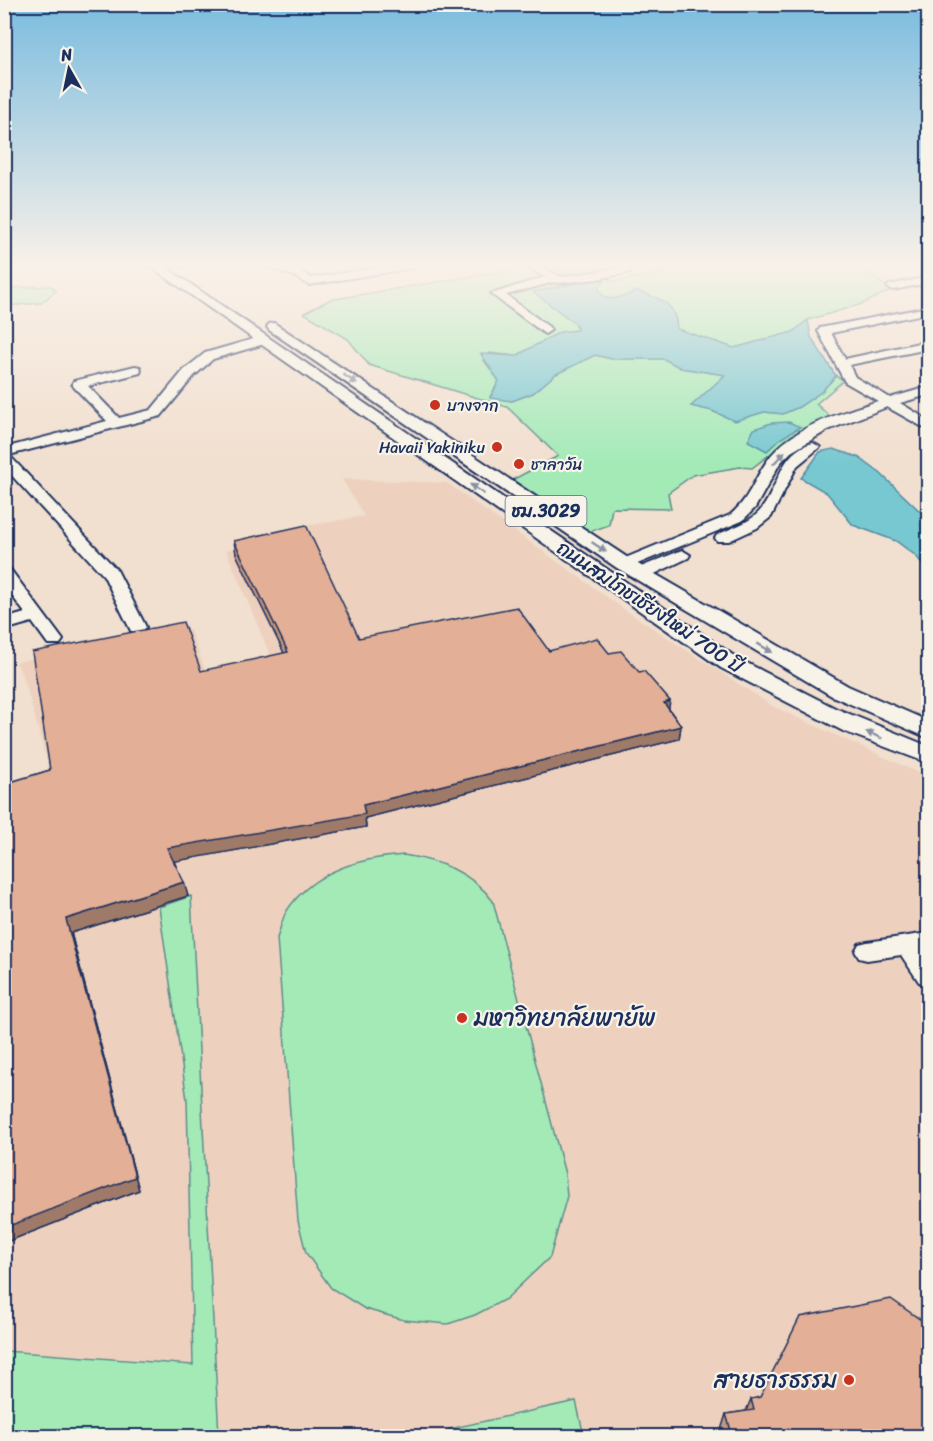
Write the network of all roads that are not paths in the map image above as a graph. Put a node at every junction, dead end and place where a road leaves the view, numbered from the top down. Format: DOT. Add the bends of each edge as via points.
graph roads {
  1 [pos="252,331"];
  2 [pos="281,331"];
  3 [pos="824,331"];
  4 [pos="262,338"];
  5 [pos="928,345"];
  6 [pos="842,363"];
  7 [pos="135,370"];
  8 [pos="928,391"];
  9 [pos="928,399"];
  10 [pos="891,404"];
  11 [pos="115,422"];
  12 [pos="928,426"];
  13 [pos="4,452"];
  14 [pos="4,458"];
  15 [pos="761,487"];
  16 [pos="778,491"];
  17 [pos="632,569"];
  18 [pos="4,573"];
  19 [pos="36,615"];
  20 [pos="4,625"];
  21 [pos="137,627"];
  22 [pos="54,640"];
  23 [pos="928,730"];
  24 [pos="928,755"];
  25 [pos="918,943"];
  26 [pos="867,951"];
  27 [pos="928,975"];
  1 -- 4 [label="main road, ถนนสมโภชเชียงใหม่ 700 ปี / ชม.3029"];
  2 -- 17 [label="main road, ถนนสมโภชเชียงใหม่ 700 ปี / ชม.3029, one-way"];
  3 -- 6 [label="street"];
  4 -- 11 [label="street" via="209,356 189,373 156,413"];
  24 -- 4 [label="main road, ถนนสมโภชเชียงใหม่ 700 ปี / ชม.3029, one-way" via="835,719 729,663"];
  5 -- 6 [label="street"];
  6 -- 10 [label="street" via="850,379"];
  7 -- 11 [label="street" via="79,384"];
  8 -- 10 [label="street"];
  9 -- 10 [label="street"];
  10 -- 12 [label="street"];
  15 -- 10 [label="street, one-way" via="775,460 807,436"];
  10 -- 16 [label="street" via="820,441 791,464"];
  11 -- 13 [label="street"];
  14 -- 21 [label="street" via="111,574"];
  15 -- 16 [label="street"];
  15 -- 17 [label="street" via="750,508 736,518"];
  16 -- 17 [label="street" via="766,514 751,525"];
  17 -- 23 [label="main road, ถนนสมโภชเชียงใหม่ 700 ปี / ชม.3029, one-way" via="840,691"];
  18 -- 19 [label="street"];
  19 -- 20 [label="street"];
  19 -- 22 [label="street"];
  25 -- 26 [label="street"];
  25 -- 27 [label="street"];
}
